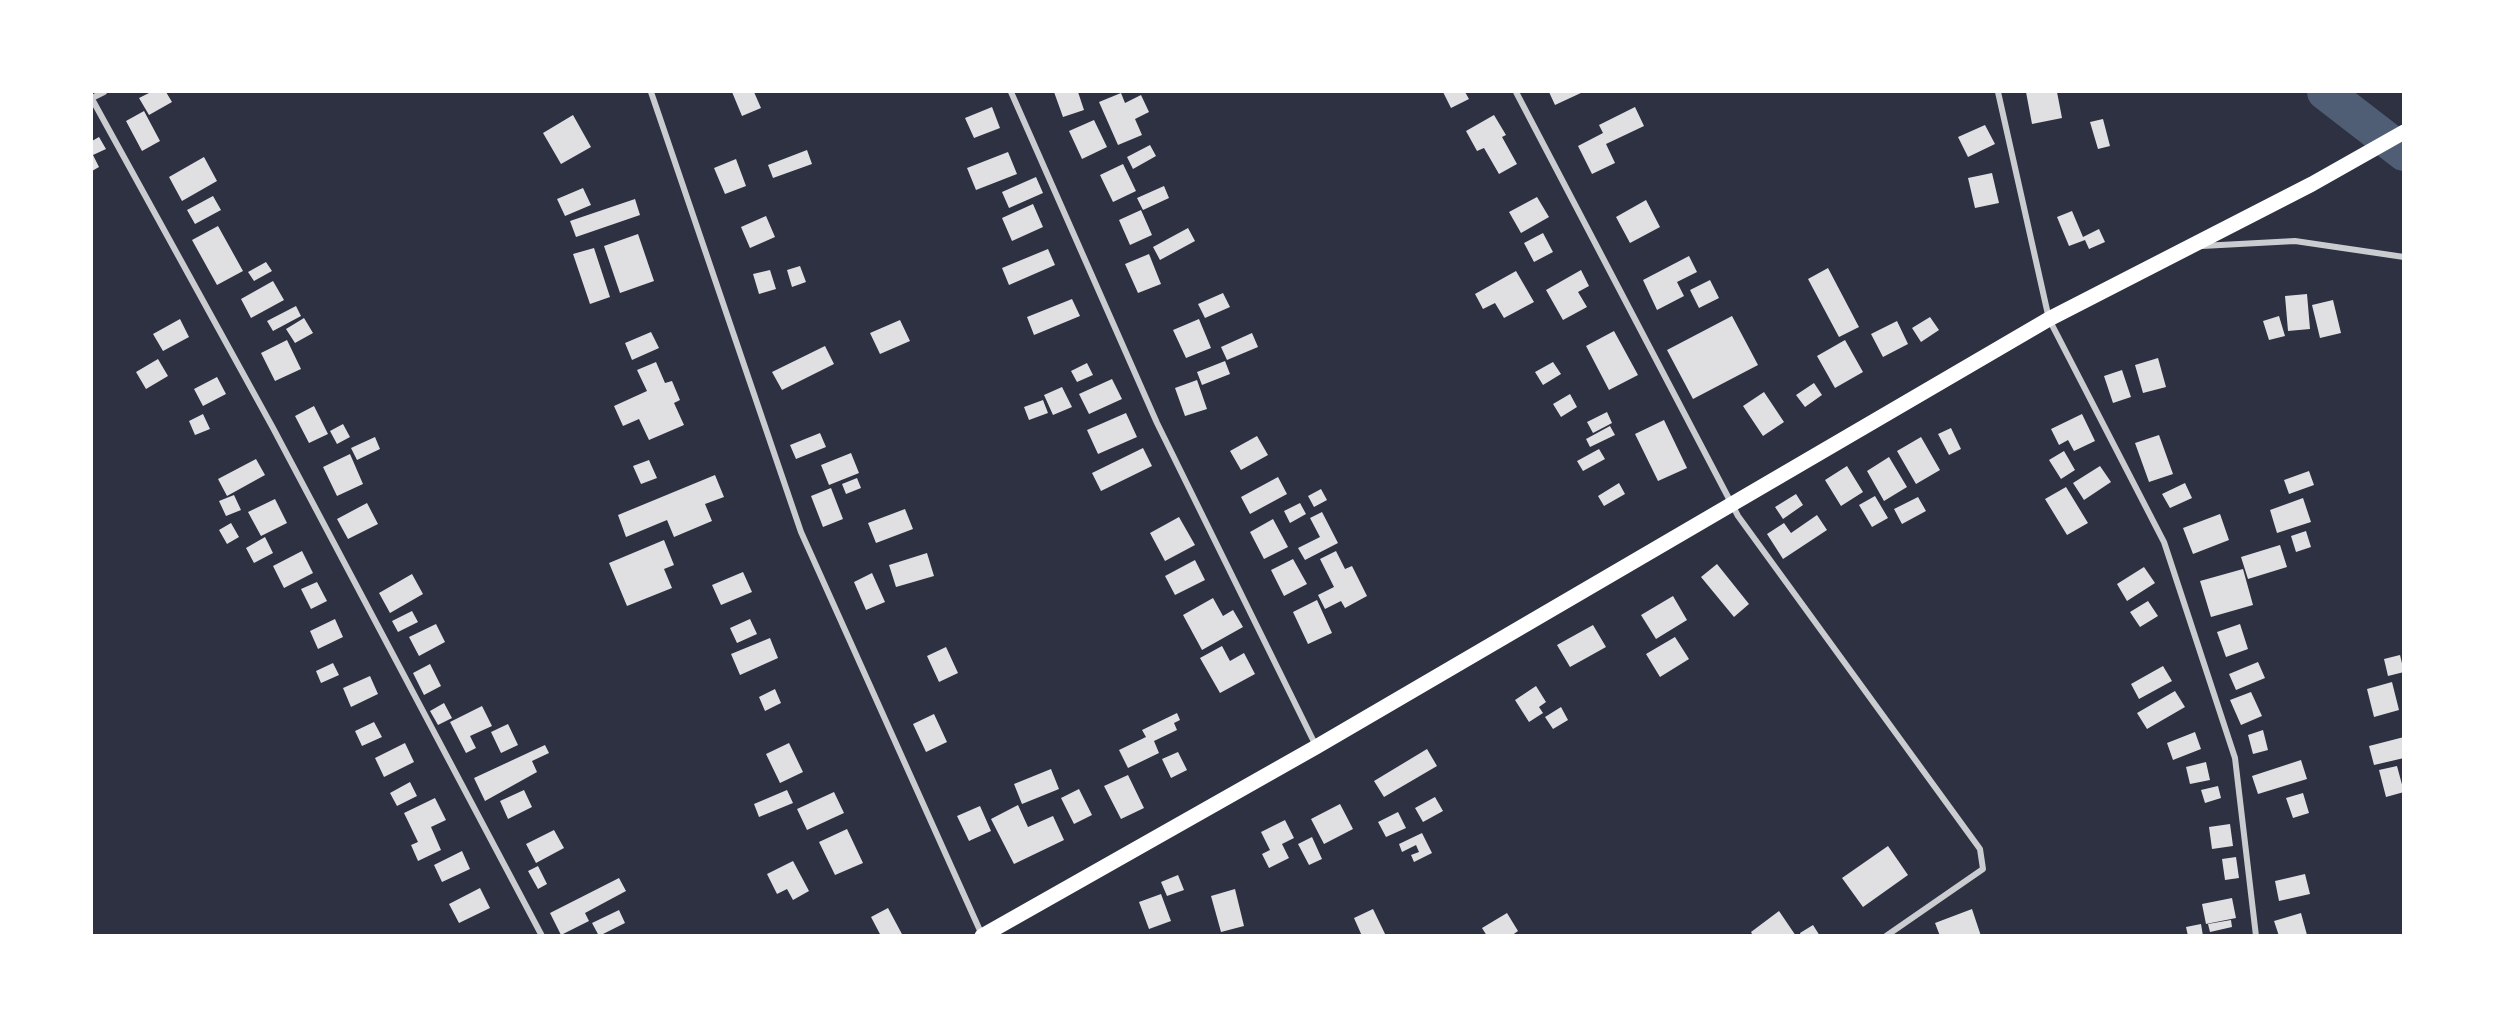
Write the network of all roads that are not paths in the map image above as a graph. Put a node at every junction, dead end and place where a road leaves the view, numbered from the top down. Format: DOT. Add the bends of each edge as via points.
graph roads {
  1 [pos="104,92"];
  2 [pos="651,92"];
  3 [pos="1011,92"];
  4 [pos="1516,92"];
  5 [pos="1998,92"];
  6 [pos="92,99"];
  7 [pos="2403,132"];
  8 [pos="2190,247"];
  9 [pos="2403,257"];
  10 [pos="2049,319"];
  11 [pos="1732,504"];
  12 [pos="1316,747"];
  13 [pos="542,936"];
  14 [pos="983,936"];
  15 [pos="1886,936"];
  16 [pos="2256,936"];
  1 -- 6 [label="street"];
  2 -- 14 [label="street" via="801,532"];
  3 -- 12 [label="street" via="1157,423"];
  4 -- 11 [label="street"];
  5 -- 10 [label="street"];
  6 -- 13 [label="street" via="273,428"];
  7 -- 8 [label="main road"];
  8 -- 9 [label="street" via="2295,241"];
  8 -- 10 [label="main road"];
  10 -- 11 [label="main road"];
  10 -- 16 [label="street" via="2164,542 2235,758"];
  11 -- 12 [label="main road"];
  11 -- 15 [label="street" via="1980,849 1983,869"];
  12 -- 14 [label="main road"];
}
